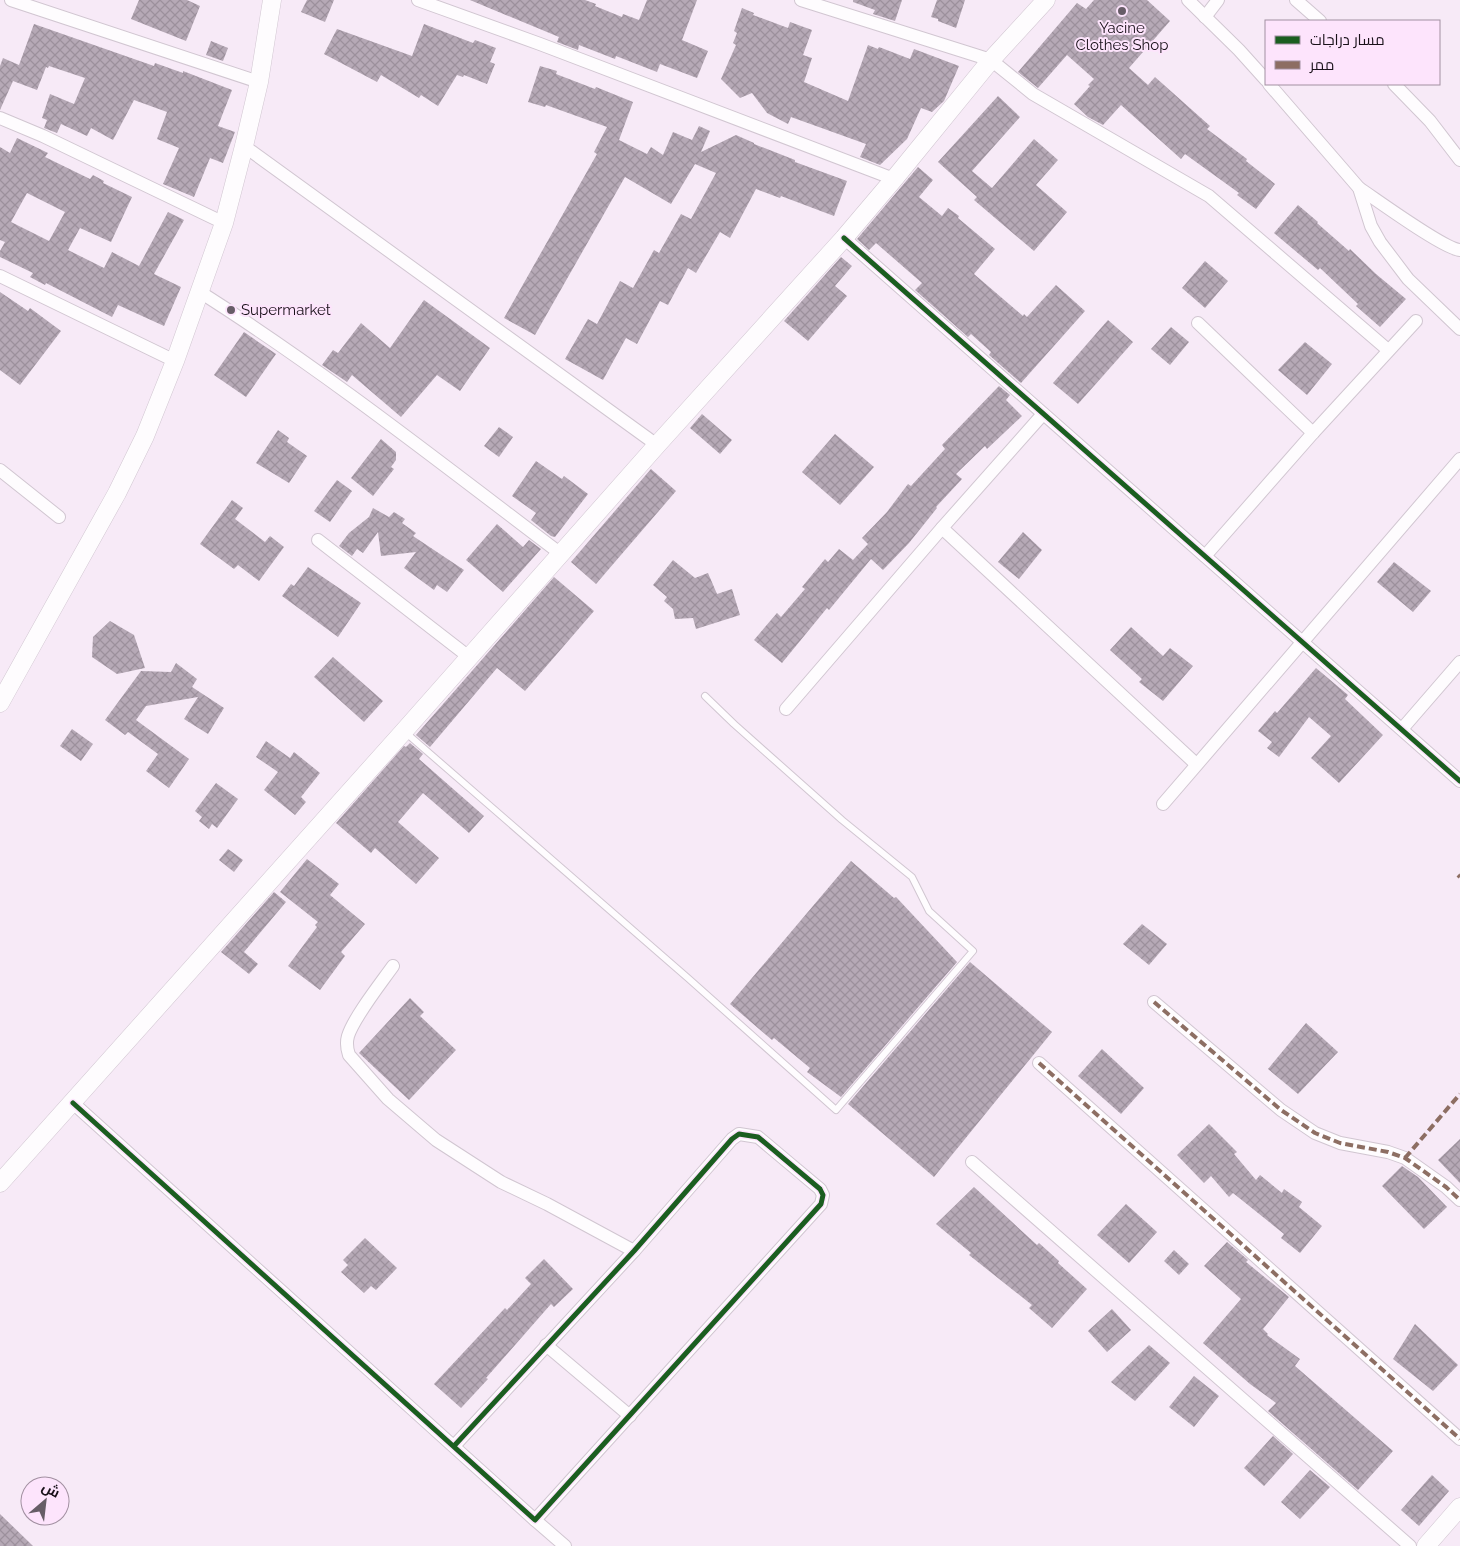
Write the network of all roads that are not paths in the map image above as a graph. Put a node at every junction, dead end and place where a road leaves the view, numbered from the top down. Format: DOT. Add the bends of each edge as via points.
graph roads {
  1 [pos="11,0"];
  2 [pos="272,0"];
  3 [pos="418,0"];
  4 [pos="802,0"];
  5 [pos="1046,0"];
  6 [pos="1188,0"];
  7 [pos="1218,0"];
  8 [pos="1296,0"];
  9 [pos="1205,17"];
  10 [pos="1316,20"];
  11 [pos="991,60"];
  12 [pos="1265,77"];
  13 [pos="259,82"];
  14 [pos="1272,85"];
  15 [pos="1395,85"];
  16 [pos="0,118"];
  17 [pos="244,146"];
  18 [pos="1460,160"];
  19 [pos="894,179"];
  20 [pos="1359,188"];
  21 [pos="224,223"];
  22 [pos="844,238"];
  23 [pos="1460,250"];
  24 [pos="0,276"];
  25 [pos="200,292"];
  26 [pos="1416,320"];
  27 [pos="1198,322"];
  28 [pos="1460,329"];
  29 [pos="1388,350"];
  30 [pos="175,361"];
  31 [pos="1043,414"];
  32 [pos="1312,433"];
  33 [pos="657,445"];
  34 [pos="1460,459"];
  35 [pos="0,470"];
  36 [pos="59,517"];
  37 [pos="942,528"];
  38 [pos="318,540"];
  39 [pos="561,554"];
  40 [pos="1205,556"];
  41 [pos="1302,641"];
  42 [pos="469,657"];
  43 [pos="1460,662"];
  44 [pos="705,696"];
  45 [pos="0,704"];
  46 [pos="786,709"];
  47 [pos="1402,729"];
  48 [pos="404,731"];
  49 [pos="1196,764"];
  50 [pos="1460,780"];
  51 [pos="1163,804"];
  52 [pos="393,966"];
  53 [pos="1154,1002"];
  54 [pos="1038,1063"];
  55 [pos="73,1104"];
  56 [pos="972,1162"];
  57 [pos="0,1184"];
  58 [pos="1460,1200"];
  59 [pos="634,1251"];
  60 [pos="546,1345"];
  61 [pos="630,1416"];
  62 [pos="1460,1438"];
  63 [pos="454,1446"];
  64 [pos="1460,1508"];
  65 [pos="535,1520"];
  66 [pos="565,1546"];
  67 [pos="1410,1546"];
  68 [pos="1426,1546"];
  1 -- 13 [label="street"];
  2 -- 13 [label="main road"];
  3 -- 19 [label="street"];
  4 -- 11 [label="street"];
  5 -- 11 [label="main road"];
  6 -- 9 [label="street"];
  7 -- 9 [label="street"];
  8 -- 10 [label="street"];
  9 -- 12 [label="street"];
  11 -- 19 [label="main road"];
  11 -- 29 [label="street" via="1033,94 1209,196"];
  13 -- 17 [label="main road"];
  14 -- 20 [label="street"];
  15 -- 18 [label="street" via="1430,121"];
  16 -- 21 [label="street"];
  17 -- 21 [label="main road"];
  17 -- 33 [label="street"];
  19 -- 22 [label="main road"];
  20 -- 23 [label="street" via="1433,237"];
  20 -- 28 [label="street" via="1370,226 1380,242 1408,279"];
  21 -- 25 [label="main road"];
  22 -- 31 [label="street"];
  22 -- 33 [label="main road"];
  24 -- 30 [label="street"];
  25 -- 30 [label="main road"];
  25 -- 39 [label="street" via="328,378"];
  26 -- 29 [label="street"];
  27 -- 32 [label="street"];
  29 -- 32 [label="street"];
  30 -- 45 [label="main road" via="145,436 117,493"];
  31 -- 37 [label="street"];
  31 -- 40 [label="street"];
  32 -- 40 [label="street"];
  33 -- 39 [label="main road"];
  34 -- 41 [label="street"];
  35 -- 36 [label="street"];
  37 -- 46 [label="street"];
  37 -- 49 [label="street"];
  38 -- 42 [label="street"];
  39 -- 42 [label="main road"];
  40 -- 41 [label="street"];
  41 -- 47 [label="street"];
  41 -- 49 [label="street"];
  42 -- 48 [label="main road"];
  43 -- 47 [label="street"];
  44 -- 48 [label="lane" via="842,820 912,877 929,910 972,951 836,1110"];
  47 -- 50 [label="street"];
  48 -- 55 [label="main road"];
  49 -- 51 [label="street"];
  52 -- 59 [label="street" via="348,1035 346,1047 349,1055 388,1099 436,1140 501,1182"];
  53 -- 58 [label="street" via="1281,1110 1315,1133 1340,1143 1404,1158"];
  54 -- 62 [label="street"];
  55 -- 57 [label="main road"];
  55 -- 63 [label="street"];
  56 -- 67 [label="street"];
  59 -- 60 [label="street"];
  59 -- 61 [label="street" via="739,1134 758,1137 823,1195 821,1204"];
  60 -- 61 [label="street"];
  60 -- 63 [label="street"];
  61 -- 65 [label="street"];
  63 -- 65 [label="street"];
  64 -- 68 [label="main road"];
  65 -- 66 [label="street"];
}
